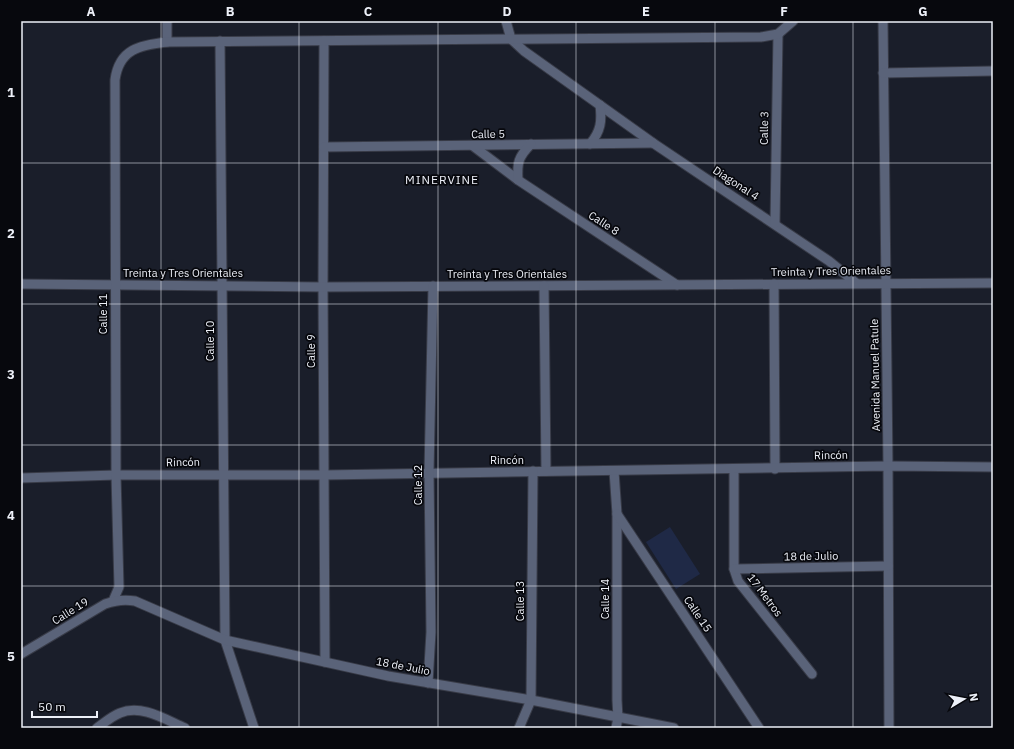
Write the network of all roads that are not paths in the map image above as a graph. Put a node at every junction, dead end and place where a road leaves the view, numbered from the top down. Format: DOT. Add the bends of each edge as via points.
graph roads {
  1 [pos="167,21"];
  2 [pos="506,21"];
  3 [pos="793,21"];
  4 [pos="883,21"];
  5 [pos="778,34"];
  6 [pos="511,38"];
  7 [pos="324,41"];
  8 [pos="167,42"];
  9 [pos="220,42"];
  10 [pos="993,71"];
  11 [pos="883,72"];
  12 [pos="600,105"];
  13 [pos="653,143"];
  14 [pos="531,144"];
  15 [pos="590,144"];
  16 [pos="473,146"];
  17 [pos="324,147"];
  18 [pos="518,180"];
  19 [pos="775,223"];
  20 [pos="886,282"];
  21 [pos="856,283"];
  22 [pos="993,283"];
  23 [pos="21,284"];
  24 [pos="774,284"];
  25 [pos="115,285"];
  26 [pos="222,285"];
  27 [pos="677,285"];
  28 [pos="433,286"];
  29 [pos="544,286"];
  30 [pos="322,287"];
  31 [pos="888,466"];
  32 [pos="993,467"];
  33 [pos="775,469"];
  34 [pos="734,470"];
  35 [pos="533,471"];
  36 [pos="546,471"];
  37 [pos="614,471"];
  38 [pos="429,472"];
  39 [pos="223,474"];
  40 [pos="116,475"];
  41 [pos="324,475"];
  42 [pos="21,478"];
  43 [pos="617,514"];
  44 [pos="888,566"];
  45 [pos="734,569"];
  46 [pos="119,587"];
  47 [pos="131,600"];
  48 [pos="113,601"];
  49 [pos="225,640"];
  50 [pos="21,654"];
  51 [pos="325,662"];
  52 [pos="812,674"];
  53 [pos="428,683"];
  54 [pos="531,700"];
  55 [pos="618,718"];
  56 [pos="97,728"];
  57 [pos="185,728"];
  58 [pos="254,728"];
  59 [pos="519,728"];
  60 [pos="616,728"];
  61 [pos="674,728"];
  62 [pos="759,728"];
  63 [pos="889,728"];
  1 -- 8 [label="street"];
  2 -- 6 [label="street"];
  3 -- 5 [label="street"];
  4 -- 11 [label="street, Avenida Manuel Patule"];
  5 -- 6 [label="street"];
  5 -- 19 [label="street, Calle 3"];
  6 -- 7 [label="street"];
  6 -- 12 [label="street, Diagonal 4" via="524,51"];
  7 -- 9 [label="street"];
  7 -- 17 [label="street, Calle 9"];
  8 -- 9 [label="street"];
  8 -- 25 [label="street, Calle 11" via="134,49 123,58 117,68"];
  9 -- 26 [label="street, Calle 10"];
  10 -- 11 [label="street"];
  11 -- 20 [label="street, Avenida Manuel Patule"];
  12 -- 13 [label="street, Diagonal 4"];
  12 -- 15 [label="street" via="602,122 598,135"];
  13 -- 15 [label="street, Calle 5"];
  13 -- 19 [label="street, Diagonal 4"];
  14 -- 15 [label="street, Calle 5"];
  14 -- 16 [label="street, Calle 5"];
  14 -- 18 [label="street" via="521,154 517,166"];
  16 -- 17 [label="street, Calle 5"];
  16 -- 18 [label="street, Calle 8"];
  17 -- 30 [label="street, Calle 9"];
  18 -- 27 [label="street, Calle 8"];
  19 -- 21 [label="street, Diagonal 4"];
  20 -- 21 [label="street, Treinta y Tres Orientales"];
  20 -- 22 [label="street, Treinta y Tres Orientales"];
  20 -- 31 [label="street, Avenida Manuel Patule"];
  21 -- 24 [label="street, Treinta y Tres Orientales"];
  23 -- 25 [label="street, Treinta y Tres Orientales"];
  24 -- 27 [label="street, Treinta y Tres Orientales"];
  24 -- 33 [label="street"];
  25 -- 26 [label="street, Treinta y Tres Orientales"];
  25 -- 40 [label="street, Calle 11"];
  26 -- 30 [label="street, Treinta y Tres Orientales"];
  26 -- 39 [label="street, Calle 10"];
  27 -- 29 [label="street, Treinta y Tres Orientales"];
  28 -- 29 [label="street, Treinta y Tres Orientales"];
  28 -- 30 [label="street, Treinta y Tres Orientales"];
  28 -- 38 [label="street, Calle 12"];
  29 -- 36 [label="street"];
  30 -- 41 [label="street, Calle 9"];
  31 -- 32 [label="street, Rincón"];
  31 -- 33 [label="street, Rincón"];
  31 -- 44 [label="street, Avenida Manuel Patule"];
  33 -- 34 [label="street, Rincón"];
  34 -- 37 [label="street, Rincón"];
  34 -- 45 [label="street, 17 Metros"];
  35 -- 36 [label="street, Rincón"];
  35 -- 38 [label="street, Rincón"];
  35 -- 54 [label="street, Calle 13"];
  36 -- 37 [label="street, Rincón"];
  37 -- 43 [label="street, Calle 14"];
  38 -- 41 [label="street, Rincón"];
  38 -- 53 [label="street, Calle 12" via="431,632"];
  39 -- 40 [label="street, Rincón"];
  39 -- 41 [label="street, Rincón"];
  39 -- 49 [label="street, Calle 10"];
  40 -- 42 [label="street, Rincón"];
  40 -- 46 [label="street, Calle 11"];
  41 -- 51 [label="street, Calle 9"];
  43 -- 55 [label="street, Calle 14"];
  43 -- 62 [label="street, Calle 15"];
  44 -- 45 [label="street, 18 de Julio"];
  44 -- 63 [label="street, Avenida Manuel Patule"];
  45 -- 52 [label="street, 17 Metros" via="738,581"];
  46 -- 47 [label="street, Calle 11"];
  46 -- 48 [label="street, Calle 11"];
  47 -- 48 [label="street, Calle 19"];
  47 -- 49 [label="street, 18 de Julio"];
  48 -- 50 [label="street, Calle 19"];
  49 -- 51 [label="street, 18 de Julio"];
  49 -- 58 [label="street, Calle 10"];
  51 -- 53 [label="street, 18 de Julio"];
  53 -- 54 [label="street, 18 de Julio"];
  54 -- 55 [label="street, 18 de Julio"];
  54 -- 59 [label="street, Calle 13"];
  55 -- 60 [label="street, Calle 14"];
  55 -- 61 [label="street, 18 de Julio"];
  56 -- 57 [label="street" via="119,713 130,710 148,713"];
}
